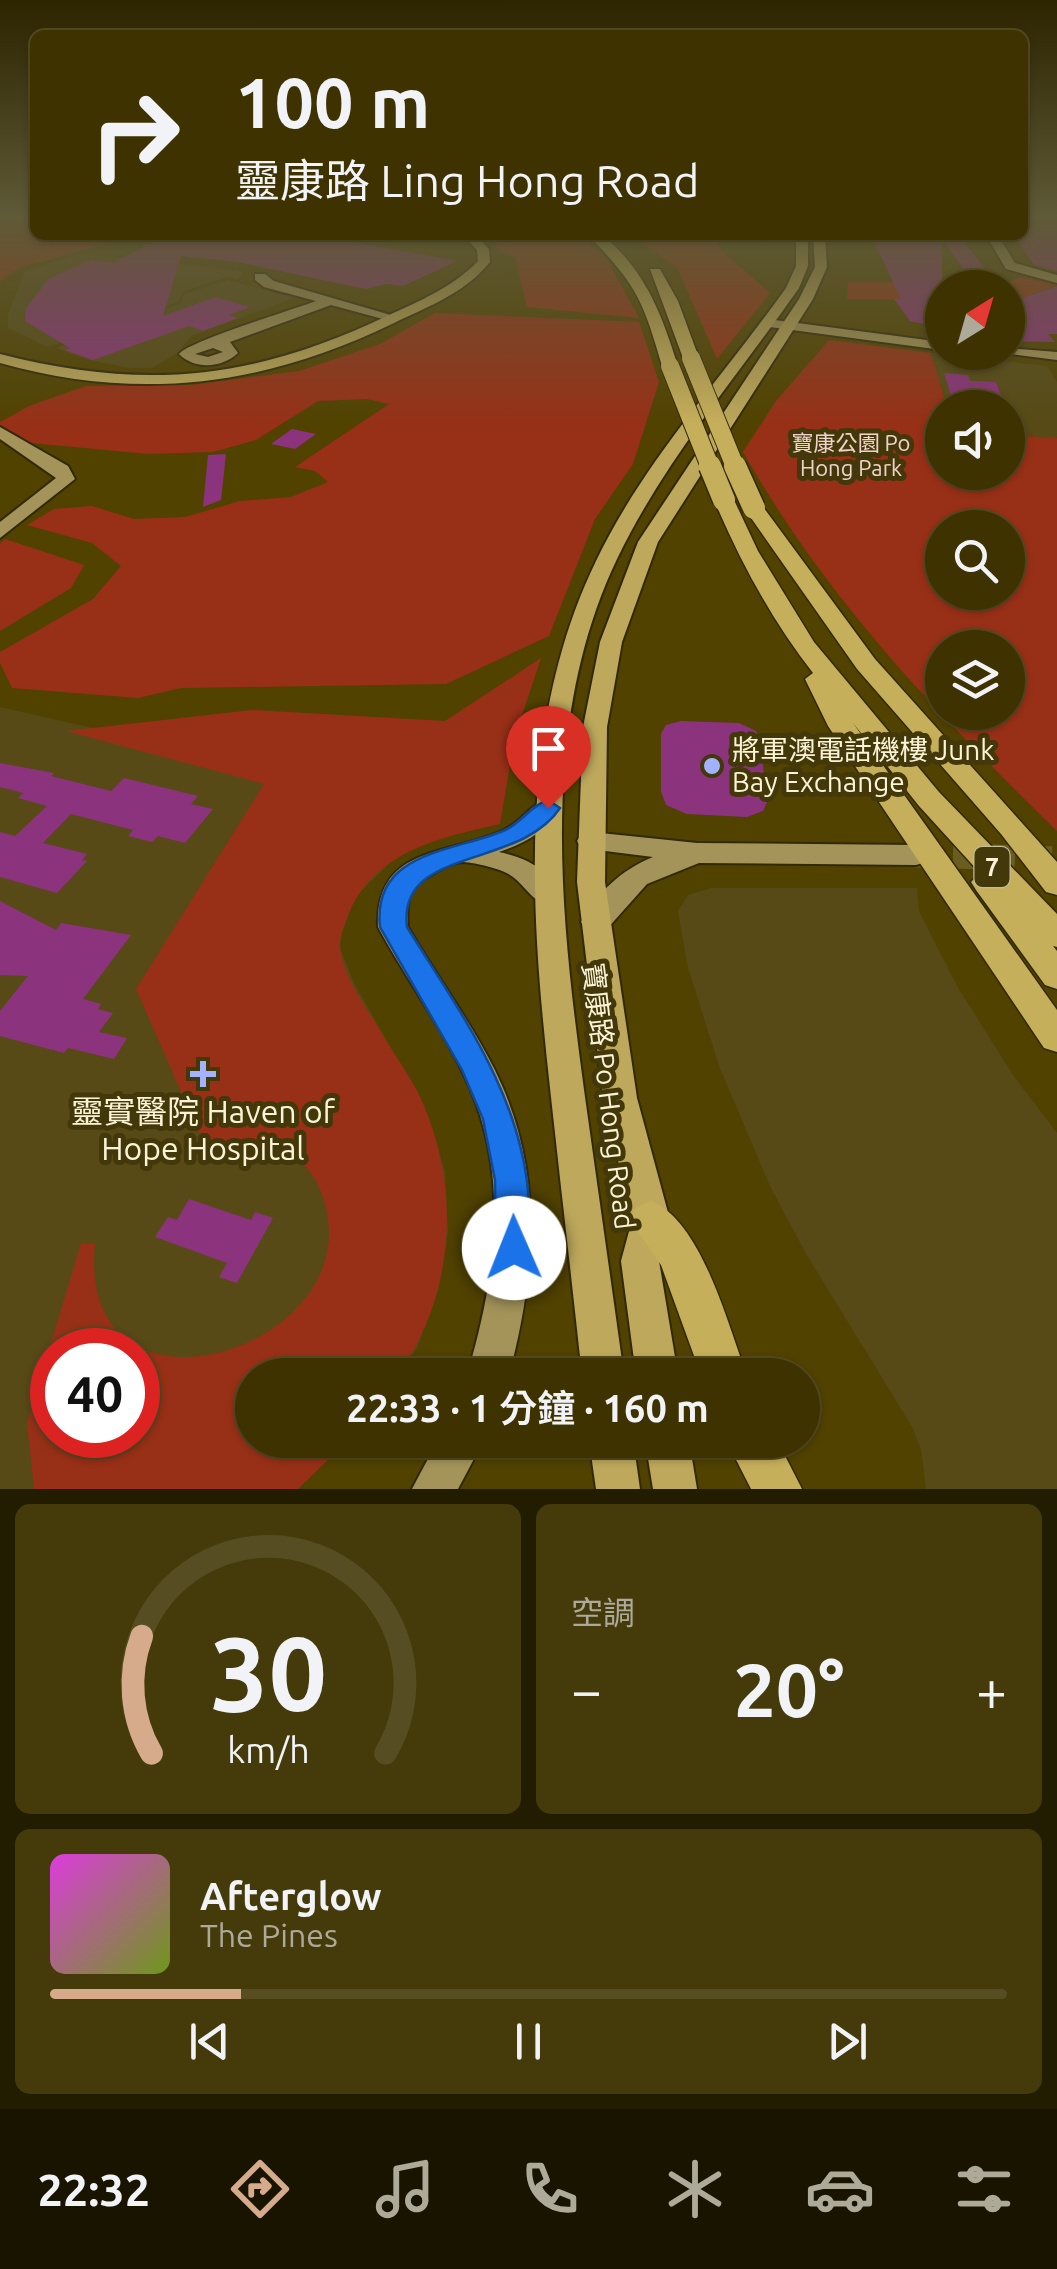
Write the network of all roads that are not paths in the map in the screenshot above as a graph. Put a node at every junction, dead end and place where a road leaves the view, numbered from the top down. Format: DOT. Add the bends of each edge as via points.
graph roads {
  1 [pos="278,286"];
  2 [pos="455,286"];
  3 [pos="642,286"];
  4 [pos="662,286"];
  5 [pos="794,286"];
  6 [pos="810,286"];
  7 [pos="329,301"];
  8 [pos="394,318"];
  9 [pos="780,322"];
  10 [pos="925,341"];
  11 [pos="214,344"];
  12 [pos="1025,349"];
  13 [pos="1025,352"];
  14 [pos="1057,353"];
  15 [pos="0,358"];
  16 [pos="3,437"];
  17 [pos="0,532"];
  18 [pos="804,645"];
  19 [pos="929,798"];
  20 [pos="548,808"];
  21 [pos="1017,830"];
  22 [pos="591,841"];
  23 [pos="697,853"];
  24 [pos="453,854"];
  25 [pos="916,855"];
  26 [pos="1057,861"];
  27 [pos="1057,884"];
  28 [pos="547,894"];
  29 [pos="596,922"];
  30 [pos="1057,936"];
  31 [pos="1057,976"];
  32 [pos="1057,1038"];
  33 [pos="650,1220"];
  34 [pos="493,1358"];
  35 [pos="601,1358"];
  36 [pos="654,1358"];
  37 [pos="718,1358"];
  38 [pos="452,1458"];
  39 [pos="614,1458"];
  40 [pos="670,1458"];
  41 [pos="760,1458"];
  42 [pos="434,1489"];
  43 [pos="618,1489"];
  44 [pos="674,1489"];
  45 [pos="778,1489"];
  1 -- 7 [label="street"];
  2 -- 8 [label="main road"];
  3 -- 18 [label="highway, 7, bridge" via="728,509"];
  4 -- 21 [label="highway, 7, bridge" via="754,508 866,663"];
  5 -- 9 [label="main road, 寶康路 Po Hong Road"];
  6 -- 9 [label="main road, 寶康路 Po Hong Road"];
  7 -- 8 [label="street"];
  7 -- 11 [label="street"];
  8 -- 15 [label="main road" via="309,356 216,374 98,377"];
  9 -- 10 [label="street"];
  9 -- 20 [label="main road, 寶康路 Po Hong Road" via="630,518 594,589 563,692"];
  9 -- 22 [label="main road, 寶康路 Po Hong Road" via="635,571 602,683"];
  12 -- 14 [label="street"];
  13 -- 14 [label="street"];
  16 -- 17 [label="street" via="62,470 66,479"];
  18 -- 19 [label="highway, 7"];
  18 -- 32 [label="highway" via="841,726"];
  19 -- 30 [label="highway, 7"];
  19 -- 31 [label="highway"];
  20 -- 24 [label="street" via="514,836"];
  20 -- 28 [label="main road, 寶康路 Po Hong Road"];
  21 -- 26 [label="highway"];
  21 -- 27 [label="highway, 7"];
  22 -- 23 [label="street"];
  22 -- 29 [label="main road, 寶康路 Po Hong Road"];
  23 -- 25 [label="street"];
  23 -- 29 [label="street" via="634,876"];
  24 -- 28 [label="street" via="511,862"];
  24 -- 34 [label="street" via="404,880 391,918 482,1078 506,1148 514,1248"];
  28 -- 35 [label="main road, 寶康路 Po Hong Road"];
  29 -- 33 [label="main road, 寶康路 Po Hong Road" via="620,1098"];
  33 -- 36 [label="main road, 寶康路 Po Hong Road" via="640,1261"];
  33 -- 37 [label="highway" via="678,1253"];
  38 -- 42 [label="street"];
  39 -- 43 [label="main road"];
  40 -- 44 [label="main road"];
  41 -- 45 [label="highway"];
}
